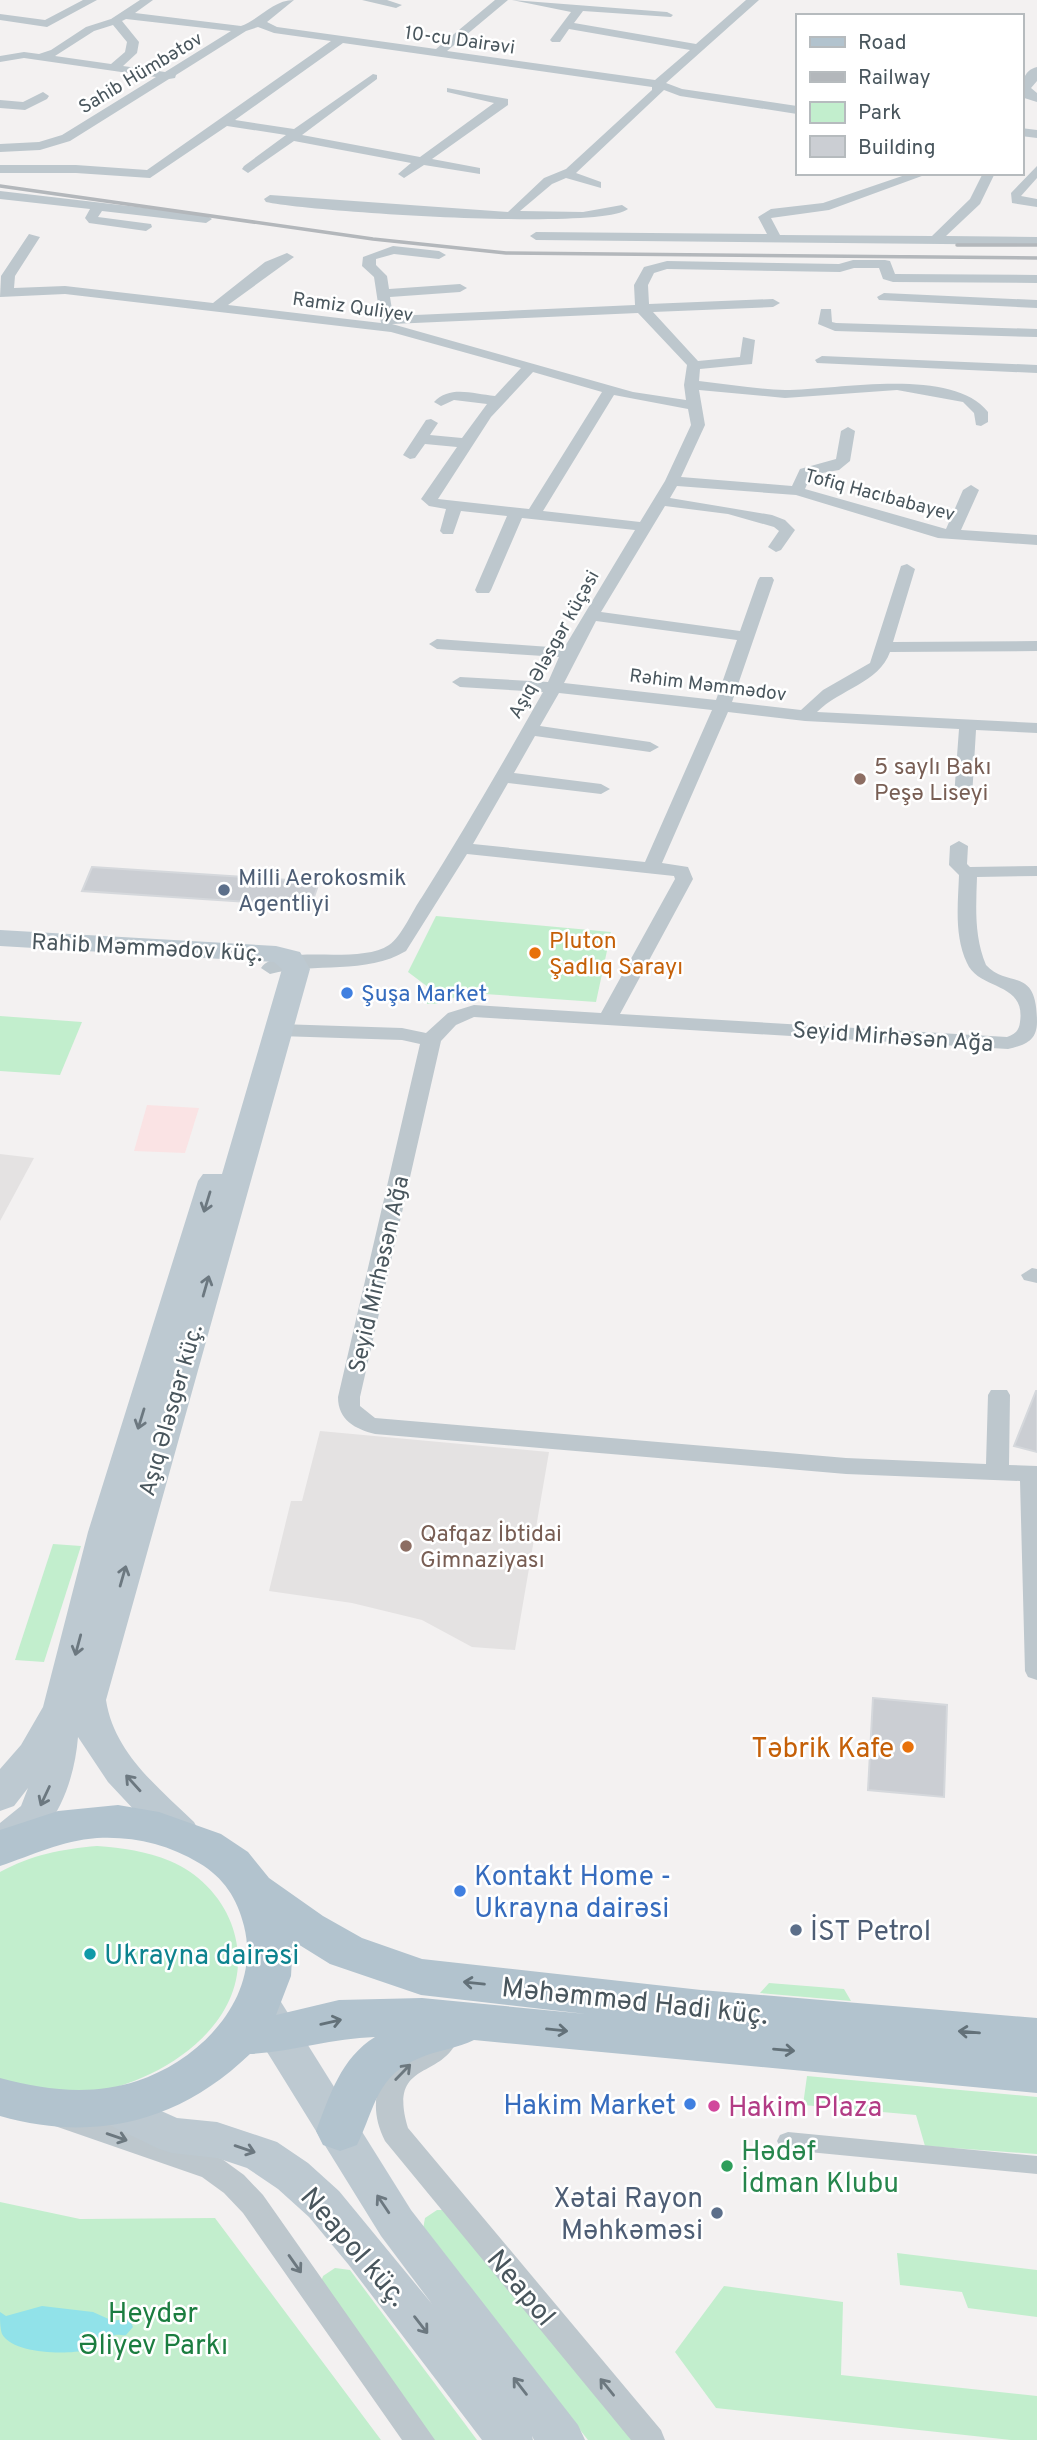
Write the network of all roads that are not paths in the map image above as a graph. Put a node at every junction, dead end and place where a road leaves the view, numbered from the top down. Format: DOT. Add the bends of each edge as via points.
graph roads {
  1 [pos="91,0"];
  2 [pos="146,0"];
  3 [pos="288,0"];
  4 [pos="368,0"];
  5 [pos="502,0"];
  6 [pos="518,0"];
  7 [pos="753,0"];
  8 [pos="396,5"];
  9 [pos="571,7"];
  10 [pos="175,10"];
  11 [pos="667,15"];
  12 [pos="0,17"];
  13 [pos="119,18"];
  14 [pos="162,19"];
  15 [pos="51,23"];
  16 [pos="259,23"];
  17 [pos="569,26"];
  18 [pos="90,29"];
  19 [pos="242,29"];
  20 [pos="342,39"];
  21 [pos="556,40"];
  22 [pos="698,48"];
  23 [pos="438,53"];
  24 [pos="38,58"];
  25 [pos="0,59"];
  26 [pos="112,68"];
  27 [pos="1037,71"];
  28 [pos="171,76"];
  29 [pos="373,77"];
  30 [pos="658,84"];
  31 [pos="451,90"];
  32 [pos="43,96"];
  33 [pos="1029,98"];
  34 [pos="0,104"];
  35 [pos="796,110"];
  36 [pos="226,122"];
  37 [pos="294,135"];
  38 [pos="0,148"];
  39 [pos="421,162"];
  40 [pos="0,169"];
  41 [pos="248,169"];
  42 [pos="1037,170"];
  43 [pos="476,172"];
  44 [pos="404,174"];
  45 [pos="566,174"];
  46 [pos="918,175"];
  47 [pos="988,175"];
  48 [pos="597,185"];
  49 [pos="0,195"];
  50 [pos="270,199"];
  51 [pos="1037,203"];
  52 [pos="99,206"];
  53 [pos="622,209"];
  54 [pos="514,216"];
  55 [pos="568,217"];
  56 [pos="206,219"];
  57 [pos="146,227"];
  58 [pos="536,236"];
  59 [pos="610,236"];
  60 [pos="34,237"];
  61 [pos="775,238"];
  62 [pos="935,240"];
  63 [pos="1037,241"];
  64 [pos="439,255"];
  65 [pos="287,257"];
  66 [pos="885,264"];
  67 [pos="990,266"];
  68 [pos="1037,279"];
  69 [pos="460,288"];
  70 [pos="3,293"];
  71 [pos="383,293"];
  72 [pos="884,297"];
  73 [pos="988,302"];
  74 [pos="773,303"];
  75 [pos="1037,304"];
  76 [pos="216,307"];
  77 [pos="642,309"];
  78 [pos="825,312"];
  79 [pos="383,324"];
  80 [pos="1037,333"];
  81 [pos="748,340"];
  82 [pos="986,350"];
  83 [pos="503,358"];
  84 [pos="562,359"];
  85 [pos="822,360"];
  86 [pos="694,365"];
  87 [pos="926,365"];
  88 [pos="531,366"];
  89 [pos="1037,369"];
  90 [pos="691,385"];
  91 [pos="924,388"];
  92 [pos="610,390"];
  93 [pos="497,401"];
  94 [pos="441,402"];
  95 [pos="694,405"];
  96 [pos="981,422"];
  97 [pos="431,423"];
  98 [pos="848,431"];
  99 [pos="421,439"];
  100 [pos="466,443"];
  101 [pos="410,455"];
  102 [pos="672,481"];
  103 [pos="971,490"];
  104 [pos="797,491"];
  105 [pos="660,501"];
  106 [pos="455,505"];
  107 [pos="517,511"];
  108 [pos="534,513"];
  109 [pos="645,527"];
  110 [pos="448,531"];
  111 [pos="951,535"];
  112 [pos="1037,540"];
  113 [pos="776,547"];
  114 [pos="907,569"];
  115 [pos="766,580"];
  116 [pos="484,590"];
  117 [pos="592,616"];
  118 [pos="745,636"];
  119 [pos="437,645"];
  120 [pos="1037,646"];
  121 [pos="883,647"];
  122 [pos="569,653"];
  123 [pos="460,682"];
  124 [pos="554,688"];
  125 [pos="721,709"];
  126 [pos="805,716"];
  127 [pos="968,727"];
  128 [pos="1037,728"];
  129 [pos="529,730"];
  130 [pos="650,747"];
  131 [pos="502,777"];
  132 [pos="601,789"];
  133 [pos="963,797"];
  134 [pos="958,846"];
  135 [pos="461,848"];
  136 [pos="652,866"];
  137 [pos="1037,871"];
  138 [pos="968,874"];
  139 [pos="0,938"];
  140 [pos="0,946"];
  141 [pos="279,967"];
  142 [pos="1014,984"];
  143 [pos="1037,984"];
  144 [pos="608,1018"];
  145 [pos="270,1029"];
  146 [pos="431,1040"];
  147 [pos="999,1395"];
  148 [pos="997,1474"];
  149 [pos="1034,1474"];
  150 [pos="1037,1671"];
  151 [pos="62,1705"];
  152 [pos="0,1796"];
  153 [pos="180,1833"];
  154 [pos="0,1847"];
  155 [pos="256,1891"];
  156 [pos="479,2022"];
  157 [pos="260,2025"];
  158 [pos="1037,2037"];
  159 [pos="1037,2074"];
  160 [pos="15,2102"];
  161 [pos="112,2107"];
  162 [pos="340,2131"];
  163 [pos="788,2141"];
  164 [pos="1037,2165"];
  165 [pos="420,2440"];
  166 [pos="510,2440"];
  167 [pos="562,2440"];
  168 [pos="650,2440"];
  1 -- 15 [label="street"];
  2 -- 13 [label="street"];
  3 -- 16 [label="street, Sahib Hümbətov"];
  4 -- 8 [label="street"];
  5 -- 23 [label="street"];
  6 -- 9 [label="street"];
  7 -- 22 [label="street"];
  9 -- 11 [label="street"];
  9 -- 17 [label="street" via="578,10"];
  10 -- 14 [label="street"];
  12 -- 15 [label="street"];
  13 -- 14 [label="street"];
  13 -- 18 [label="street"];
  13 -- 26 [label="street" via="133,42 131,53"];
  14 -- 19 [label="street"];
  15 -- 18 [label="street"];
  16 -- 19 [label="street, Sahib Hümbətov"];
  16 -- 20 [label="street, 10-cu Dairəvi" via="274,30"];
  17 -- 21 [label="street"];
  17 -- 22 [label="street"];
  18 -- 24 [label="street"];
  19 -- 28 [label="street, Sahib Hümbətov"];
  20 -- 23 [label="street, 10-cu Dairəvi"];
  20 -- 36 [label="street"];
  22 -- 30 [label="street"];
  23 -- 30 [label="street, 10-cu Dairəvi"];
  24 -- 25 [label="street" via="14,55"];
  24 -- 26 [label="street"];
  26 -- 28 [label="street"];
  27 -- 33 [label="street" via="1024,88"];
  28 -- 38 [label="street, Sahib Hümbətov" via="66,138 40,146"];
  29 -- 37 [label="street"];
  30 -- 35 [label="street, 10-cu Dairəvi" via="680,92"];
  30 -- 45 [label="street" via="658,92"];
  31 -- 39 [label="street" via="504,102"];
  32 -- 34 [label="street" via="25,106"];
  36 -- 37 [label="street"];
  36 -- 40 [label="street" via="150,174"];
  37 -- 39 [label="street"];
  37 -- 41 [label="street"];
  39 -- 43 [label="street"];
  39 -- 44 [label="street"];
  42 -- 51 [label="street" via="1015,196 1016,200"];
  45 -- 48 [label="street"];
  45 -- 54 [label="street" via="548,181 514,210"];
  46 -- 61 [label="street" via="825,207 771,213 764,217"];
  47 -- 62 [label="street" via="976,201"];
  49 -- 52 [label="street"];
  50 -- 54 [label="street"];
  52 -- 56 [label="street"];
  52 -- 57 [label="street" via="94,220"];
  53 -- 55 [label="street"];
  54 -- 55 [label="street"];
  55 -- 59 [label="street"];
  58 -- 59 [label="street"];
  59 -- 61 [label="street"];
  60 -- 70 [label="street" via="8,276"];
  61 -- 62 [label="street"];
  62 -- 63 [label="street"];
  64 -- 71 [label="street" via="393,250 375,253 368,260 380,276"];
  65 -- 76 [label="street"];
  66 -- 67 [label="street"];
  66 -- 68 [label="street" via="893,278"];
  66 -- 77 [label="street" via="840,268 656,266 645,275"];
  69 -- 71 [label="street"];
  70 -- 76 [label="street, Ramiz Quliyev" via="65,290"];
  71 -- 79 [label="street"];
  72 -- 73 [label="street"];
  73 -- 75 [label="street"];
  73 -- 82 [label="street"];
  74 -- 77 [label="street"];
  76 -- 79 [label="street, Ramiz Quliyev"];
  77 -- 79 [label="street"];
  77 -- 86 [label="street"];
  78 -- 82 [label="street" via="825,324 835,327"];
  79 -- 83 [label="street, Ramiz Quliyev"];
  80 -- 82 [label="street"];
  81 -- 86 [label="street" via="747,361"];
  82 -- 87 [label="street"];
  82 -- 89 [label="street"];
  83 -- 84 [label="street"];
  83 -- 88 [label="street, Ramiz Quliyev"];
  85 -- 87 [label="street"];
  86 -- 90 [label="street, Aşıq Ələsgər küçəsi"];
  87 -- 91 [label="street"];
  88 -- 92 [label="street, Ramiz Quliyev"];
  88 -- 93 [label="street"];
  90 -- 91 [label="street" via="785,394 877,386"];
  90 -- 95 [label="street, Aşıq Ələsgər küçəsi"];
  91 -- 96 [label="street" via="968,398 981,412"];
  92 -- 95 [label="street, Ramiz Quliyev"];
  92 -- 108 [label="street"];
  93 -- 94 [label="street" via="452,395"];
  93 -- 100 [label="street"];
  95 -- 102 [label="street, Aşıq Ələsgər küçəsi" via="698,425"];
  97 -- 99 [label="street"];
  98 -- 104 [label="street" via="843,461 809,470"];
  99 -- 100 [label="street"];
  99 -- 101 [label="street"];
  100 -- 106 [label="street" via="429,499"];
  102 -- 104 [label="street, Tofiq Hacıbabayev"];
  102 -- 105 [label="street, Aşıq Ələsgər küçəsi"];
  103 -- 111 [label="street"];
  104 -- 111 [label="street, Tofiq Hacıbabayev"];
  105 -- 109 [label="street, Aşıq Ələsgər küçəsi"];
  105 -- 113 [label="street" via="778,522 787,530"];
  106 -- 107 [label="street"];
  106 -- 110 [label="street"];
  107 -- 108 [label="street"];
  107 -- 116 [label="street"];
  108 -- 109 [label="street"];
  109 -- 117 [label="street, Aşıq Ələsgər küçəsi"];
  111 -- 112 [label="street, Tofiq Hacıbabayev"];
  114 -- 121 [label="street"];
  115 -- 118 [label="street"];
  117 -- 118 [label="street"];
  117 -- 122 [label="street, Aşıq Ələsgər küçəsi"];
  118 -- 125 [label="street"];
  119 -- 122 [label="street"];
  120 -- 121 [label="street"];
  121 -- 126 [label="street, Rəhim Məmmədov" via="877,665 836,688"];
  122 -- 124 [label="street, Aşıq Ələsgər küçəsi"];
  123 -- 124 [label="street, Rəhim Məmmədov"];
  124 -- 125 [label="street, Rəhim Məmmədov"];
  124 -- 129 [label="street, Aşıq Ələsgər küçəsi"];
  125 -- 126 [label="street, Rəhim Məmmədov"];
  125 -- 136 [label="street"];
  126 -- 127 [label="street"];
  127 -- 128 [label="street"];
  127 -- 133 [label="street"];
  129 -- 130 [label="street"];
  129 -- 131 [label="street, Aşıq Ələsgər küçəsi"];
  131 -- 132 [label="street"];
  131 -- 135 [label="street, Aşıq Ələsgər küçəsi"];
  134 -- 138 [label="street" via="958,865"];
  135 -- 136 [label="street"];
  135 -- 141 [label="street, Aşıq Ələsgər küçəsi" via="392,953"];
  136 -- 144 [label="street" via="682,871 684,878"];
  137 -- 138 [label="street" via="978,870"];
  138 -- 142 [label="street" via="966,920 978,969 989,978"];
  139 -- 141 [label="main road, Rahib Məmmədov küç." via="287,956"];
  140 -- 141 [label="main road"];
  141 -- 145 [label="main road, Aşıq Ələsgər küç." via="295,973"];
  142 -- 143 [label="street"];
  142 -- 144 [label="street, Seyid Mirhəsən Ağa" via="1031,1010 1030,1029 1023,1039 1008,1043"];
  144 -- 146 [label="street, Seyid Mirhəsən Ağa" via="474,1011 452,1017"];
  145 -- 146 [label="street" via="402,1034"];
  145 -- 151 [label="main road, Aşıq Ələsgər küç., one-way" via="106,1532"];
  153 -- 145 [label="main road, Aşıq Ələsgər küç., one-way" via="99,1743 87,1700"];
  146 -- 148 [label="street, Seyid Mirhəsən Ağa" via="349,1397 349,1408 363,1423 755,1459"];
  147 -- 148 [label="street"];
  148 -- 149 [label="street, Seyid Mirhəsən Ağa"];
  149 -- 150 [label="street, Seyid Mirhəsən Ağa"];
  151 -- 152 [label="main road" via="34,1755"];
  151 -- 154 [label="main road, Aşıq Ələsgər küç., one-way" via="56,1769 47,1794 36,1815"];
  153 -- 154 [label="main road" via="102,1821 62,1826"];
  153 -- 155 [label="main road" via="236,1867"];
  155 -- 157 [label="main road" via="269,1922 272,1963"];
  158 -- 155 [label="main road, Məhəmməd Hadi küç., one-way" via="688,2007 421,1977 346,1951"];
  157 -- 156 [label="main road, Məhəmməd Hadi küç., one-way" via="422,2017"];
  156 -- 159 [label="main road, Məhəmməd Hadi küç., one-way"];
  156 -- 162 [label="main road" via="386,2053 364,2075"];
  168 -- 156 [label="street, Neapol, one-way" via="395,2133 387,2094 400,2071"];
  157 -- 161 [label="main road" via="175,2086"];
  157 -- 162 [label="main road, Neapol küç."];
  160 -- 161 [label="main road" via="70,2110"];
  160 -- 165 [label="street, one-way" via="212,2168 234,2184 253,2204"];
  161 -- 166 [label="main road, Neapol küç., one-way" via="172,2134 217,2140 262,2155 293,2176 364,2251"];
  167 -- 162 [label="main road, Neapol küç., one-way" via="396,2223"];
  163 -- 164 [label="street"];
}
